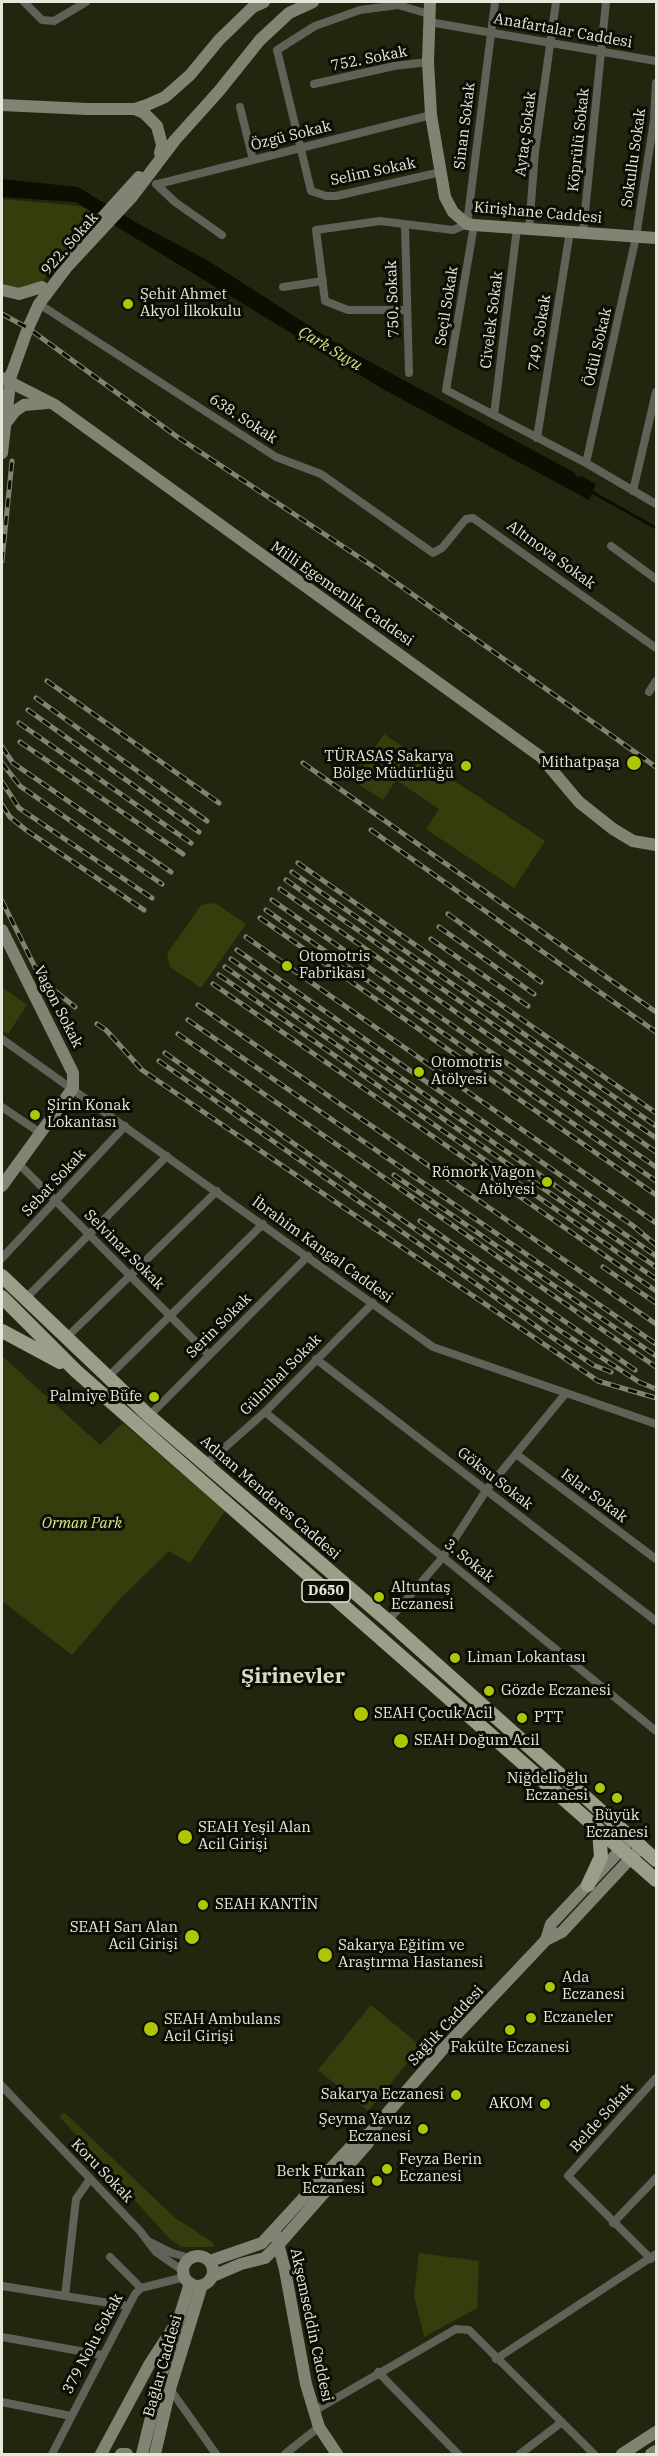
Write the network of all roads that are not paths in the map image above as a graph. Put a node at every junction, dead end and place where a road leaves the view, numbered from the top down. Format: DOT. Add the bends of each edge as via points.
graph roads {
  1 [pos="24,2"];
  2 [pos="86,2"];
  3 [pos="264,2"];
  4 [pos="313,2"];
  5 [pos="495,2"];
  6 [pos="556,2"];
  7 [pos="606,2"];
  8 [pos="429,7"];
  9 [pos="490,32"];
  10 [pos="551,42"];
  11 [pos="600,50"];
  12 [pos="657,61"];
  13 [pos="428,62"];
  14 [pos="657,83"];
  15 [pos="314,84"];
  16 [pos="5,102"];
  17 [pos="240,107"];
  18 [pos="135,109"];
  19 [pos="431,115"];
  20 [pos="175,140"];
  21 [pos="301,148"];
  22 [pos="160,153"];
  23 [pos="253,160"];
  24 [pos="441,172"];
  25 [pos="144,181"];
  26 [pos="158,184"];
  27 [pos="128,195"];
  28 [pos="405,225"];
  29 [pos="470,225"];
  30 [pos="523,229"];
  31 [pos="95,230"];
  32 [pos="577,232"];
  33 [pos="222,235"];
  34 [pos="636,237"];
  35 [pos="657,238"];
  36 [pos="322,281"];
  37 [pos="42,287"];
  38 [pos="283,287"];
  39 [pos="2,290"];
  40 [pos="39,304"];
  41 [pos="407,310"];
  42 [pos="409,373"];
  43 [pos="5,379"];
  44 [pos="657,392"];
  45 [pos="55,405"];
  46 [pos="494,415"];
  47 [pos="4,425"];
  48 [pos="537,438"];
  49 [pos="2,453"];
  50 [pos="586,463"];
  51 [pos="633,491"];
  52 [pos="657,504"];
  53 [pos="611,546"];
  54 [pos="434,553"];
  55 [pos="657,579"];
  56 [pos="657,648"];
  57 [pos="657,681"];
  58 [pos="649,692"];
  59 [pos="656,845"];
  60 [pos="2,930"];
  61 [pos="2,1039"];
  62 [pos="73,1088"];
  63 [pos="4,1111"];
  64 [pos="125,1126"];
  65 [pos="42,1134"];
  66 [pos="167,1156"];
  67 [pos="19,1164"];
  68 [pos="2,1186"];
  69 [pos="217,1191"];
  70 [pos="57,1200"];
  71 [pos="263,1224"];
  72 [pos="89,1235"];
  73 [pos="308,1256"];
  74 [pos="2,1258"];
  75 [pos="2,1276"];
  76 [pos="132,1276"];
  77 [pos="2,1297"];
  78 [pos="25,1299"];
  79 [pos="373,1303"];
  80 [pos="170,1317"];
  81 [pos="2,1331"];
  82 [pos="65,1339"];
  83 [pos="209,1355"];
  84 [pos="316,1359"];
  85 [pos="76,1371"];
  86 [pos="107,1378"];
  87 [pos="566,1393"];
  88 [pos="265,1412"];
  89 [pos="149,1416"];
  90 [pos="657,1424"];
  91 [pos="516,1454"];
  92 [pos="205,1465"];
  93 [pos="487,1489"];
  94 [pos="443,1557"];
  95 [pos="657,1558"];
  96 [pos="657,1621"];
  97 [pos="388,1622"];
  98 [pos="657,1731"];
  99 [pos="599,1830"];
  100 [pos="637,1842"];
  101 [pos="626,1854"];
  102 [pos="657,1860"];
  103 [pos="656,1880"];
  104 [pos="609,1882"];
  105 [pos="588,1885"];
  106 [pos="546,1940"];
  107 [pos="655,2081"];
  108 [pos="2,2086"];
  109 [pos="90,2178"];
  110 [pos="657,2178"];
  111 [pos="614,2223"];
  112 [pos="277,2238"];
  113 [pos="150,2241"];
  114 [pos="110,2256"];
  115 [pos="654,2256"];
  116 [pos="190,2258"];
  117 [pos="210,2261"];
  118 [pos="213,2276"];
  119 [pos="190,2279"];
  120 [pos="2,2286"];
  121 [pos="141,2288"];
  122 [pos="65,2296"];
  123 [pos="128,2306"];
  124 [pos="180,2319"];
  125 [pos="2,2337"];
  126 [pos="102,2355"];
  127 [pos="496,2359"];
  128 [pos="378,2373"];
  129 [pos="170,2389"];
  130 [pos="2,2402"];
  131 [pos="314,2411"];
  132 [pos="71,2416"];
  133 [pos="562,2422"];
  134 [pos="319,2427"];
  135 [pos="657,2432"];
  136 [pos="657,2451"];
  137 [pos="52,2454"];
  138 [pos="102,2454"];
  139 [pos="121,2454"];
  140 [pos="127,2454"];
  141 [pos="141,2454"];
  142 [pos="155,2454"];
  143 [pos="216,2454"];
  144 [pos="285,2454"];
  145 [pos="337,2454"];
  146 [pos="458,2454"];
  147 [pos="520,2454"];
  148 [pos="594,2454"];
  149 [pos="622,2454"];
  150 [pos="651,2454"];
  1 -- 2 [label="street" via="42,20 54,21"];
  3 -- 18 [label="main road" via="253,7 165,97"];
  4 -- 20 [label="main road, 922. Sokak" via="289,13 270,29"];
  5 -- 9 [label="street, Sinan Sokak"];
  6 -- 10 [label="street, Aytaç Sokak"];
  7 -- 11 [label="street, Köprülü Sokak"];
  8 -- 9 [label="street, Anafartalar Caddesi"];
  8 -- 13 [label="main road, Kirişhane Caddesi"];
  8 -- 21 [label="street, Anafartalar Caddesi" via="398,5 360,10 315,26 277,50"];
  9 -- 10 [label="street, Anafartalar Caddesi"];
  9 -- 29 [label="street, Sinan Sokak"];
  10 -- 11 [label="street, Anafartalar Caddesi"];
  10 -- 30 [label="street, Aytaç Sokak"];
  11 -- 12 [label="street, Anafartalar Caddesi"];
  11 -- 32 [label="street, Köprülü Sokak"];
  13 -- 15 [label="street, 752. Sokak"];
  13 -- 19 [label="main road, Kirişhane Caddesi"];
  14 -- 34 [label="street, Sokullu Sokak"];
  16 -- 18 [label="main road" via="48,108"];
  17 -- 23 [label="street"];
  18 -- 22 [label="main road" via="144,112 157,126"];
  19 -- 21 [label="street, Özgü Sokak"];
  19 -- 24 [label="main road, Kirişhane Caddesi"];
  20 -- 22 [label="main road, 922. Sokak"];
  20 -- 25 [label="main road, 922. Sokak"];
  21 -- 23 [label="street, Özgü Sokak"];
  21 -- 24 [label="street, Selim Sokak" via="311,191 326,196"];
  22 -- 27 [label="main road, 922. Sokak"];
  23 -- 26 [label="street, Özgü Sokak"];
  24 -- 29 [label="main road, Kirişhane Caddesi" via="445,197 453,212"];
  25 -- 26 [label="street"];
  25 -- 27 [label="main road, 922. Sokak"];
  26 -- 33 [label="street"];
  27 -- 31 [label="main road, 922. Sokak"];
  28 -- 29 [label="street" via="453,230"];
  28 -- 36 [label="street" via="380,221 316,230"];
  28 -- 41 [label="street, 750. Sokak"];
  29 -- 30 [label="main road, Kirişhane Caddesi"];
  29 -- 46 [label="street, Seçil Sokak" via="446,390"];
  30 -- 32 [label="main road, Kirişhane Caddesi"];
  30 -- 46 [label="street, Civelek Sokak"];
  31 -- 37 [label="main road, 922. Sokak"];
  31 -- 40 [label="main road, 922. Sokak"];
  32 -- 34 [label="main road, Kirişhane Caddesi"];
  32 -- 48 [label="street, 749. Sokak"];
  34 -- 35 [label="main road, Kirişhane Caddesi"];
  34 -- 50 [label="street, Ödül Sokak"];
  36 -- 38 [label="street"];
  36 -- 41 [label="street" via="325,302 348,310"];
  37 -- 39 [label="main road, 922. Sokak" via="19,294"];
  37 -- 43 [label="main road, 922. Sokak" via="23,325"];
  40 -- 43 [label="main road, 922. Sokak"];
  40 -- 54 [label="street, 638. Sokak" via="276,456 321,474"];
  41 -- 42 [label="street, 750. Sokak"];
  43 -- 45 [label="main road, Milli Egemenlik Caddesi"];
  43 -- 47 [label="main road, 922. Sokak"];
  44 -- 51 [label="street"];
  45 -- 47 [label="main road" via="28,403"];
  45 -- 59 [label="main road, Milli Egemenlik Caddesi" via="541,757 579,802 613,828 633,841"];
  46 -- 48 [label="street"];
  47 -- 49 [label="main road, 922. Sokak"];
  48 -- 50 [label="street"];
  50 -- 51 [label="street"];
  51 -- 52 [label="street"];
  53 -- 55 [label="street"];
  54 -- 56 [label="street, Altınova Sokak" via="466,519 473,518"];
  57 -- 58 [label="street"];
  60 -- 62 [label="main road, Vagon Sokak" via="69,1060"];
  61 -- 62 [label="street, İbrahim Kangal Caddesi"];
  62 -- 64 [label="street, İbrahim Kangal Caddesi"];
  62 -- 65 [label="main road"];
  63 -- 65 [label="street"];
  64 -- 66 [label="street, İbrahim Kangal Caddesi"];
  64 -- 70 [label="street, Sebat Sokak"];
  65 -- 67 [label="main road"];
  66 -- 69 [label="street, İbrahim Kangal Caddesi"];
  66 -- 72 [label="street"];
  67 -- 68 [label="main road"];
  67 -- 70 [label="street, Selvinaz Sokak"];
  69 -- 71 [label="street, İbrahim Kangal Caddesi"];
  69 -- 76 [label="street"];
  70 -- 72 [label="street, Selvinaz Sokak"];
  70 -- 74 [label="street, Sebat Sokak"];
  71 -- 73 [label="street, İbrahim Kangal Caddesi"];
  71 -- 80 [label="street"];
  72 -- 76 [label="street, Selvinaz Sokak"];
  72 -- 78 [label="street"];
  73 -- 79 [label="street, İbrahim Kangal Caddesi"];
  73 -- 83 [label="street, Serin Sokak"];
  75 -- 78 [label="main road, Adnan Menderes Caddesi"];
  76 -- 80 [label="street, Selvinaz Sokak"];
  76 -- 82 [label="street"];
  77 -- 85 [label="main road, D650"];
  78 -- 82 [label="main road, Adnan Menderes Caddesi"];
  79 -- 84 [label="street, Gülnihal Sokak"];
  79 -- 87 [label="street, İbrahim Kangal Caddesi" via="434,1347"];
  80 -- 83 [label="street, Selvinaz Sokak"];
  80 -- 86 [label="street"];
  81 -- 85 [label="main road"];
  82 -- 86 [label="main road, Adnan Menderes Caddesi"];
  83 -- 89 [label="street, Serin Sokak"];
  84 -- 88 [label="street, Gülnihal Sokak"];
  84 -- 93 [label="street, Göksu Sokak"];
  85 -- 99 [label="main road, D650"];
  86 -- 89 [label="main road, Adnan Menderes Caddesi"];
  87 -- 90 [label="street, İbrahim Kangal Caddesi"];
  87 -- 91 [label="street"];
  88 -- 92 [label="street, Gülnihal Sokak"];
  88 -- 94 [label="street, 3. Sokak"];
  89 -- 92 [label="main road, Adnan Menderes Caddesi"];
  91 -- 93 [label="street"];
  91 -- 95 [label="street, Islar Sokak"];
  92 -- 97 [label="main road, Adnan Menderes Caddesi"];
  93 -- 94 [label="street"];
  93 -- 96 [label="street, Göksu Sokak"];
  94 -- 97 [label="street"];
  94 -- 98 [label="street, 3. Sokak"];
  97 -- 100 [label="main road, Adnan Menderes Caddesi"];
  99 -- 101 [label="main road, D650"];
  99 -- 105 [label="main road" via="601,1857"];
  100 -- 101 [label="main road, Sağlık Caddesi"];
  100 -- 102 [label="main road, Adnan Menderes Caddesi"];
  101 -- 103 [label="main road, D650"];
  101 -- 104 [label="main road, Sağlık Caddesi"];
  101 -- 105 [label="main road, Sağlık Caddesi"];
  103 -- 104 [label="main road" via="631,1869"];
  104 -- 106 [label="main road, Sağlık Caddesi" via="562,1932"];
  105 -- 106 [label="main road, Sağlık Caddesi" via="552,1924"];
  106 -- 112 [label="main road, Sağlık Caddesi" via="370,2133 357,2141"];
  107 -- 111 [label="street, Belde Sokak" via="568,2176"];
  108 -- 109 [label="street, Koru Sokak"];
  109 -- 113 [label="street, Koru Sokak"];
  109 -- 122 [label="street" via="76,2199"];
  110 -- 111 [label="street"];
  111 -- 115 [label="street"];
  112 -- 117 [label="main road, Sağlık Caddesi"];
  112 -- 118 [label="main road, Sağlık Caddesi" via="265,2258"];
  112 -- 131 [label="main road, Akşemseddin Caddesi"];
  113 -- 116 [label="street"];
  113 -- 119 [label="street, Koru Sokak" via="156,2252"];
  114 -- 121 [label="street"];
  115 -- 127 [label="street"];
  116 -- 117 [label="main road" via="204,2257"];
  116 -- 119 [label="main road"];
  117 -- 118 [label="main road"];
  118 -- 119 [label="main road, Sağlık Caddesi"];
  119 -- 121 [label="street, 379 Nolu Sokak"];
  119 -- 124 [label="main road"];
  119 -- 129 [label="main road, Bağlar Caddesi"];
  120 -- 122 [label="street"];
  121 -- 123 [label="street, 379 Nolu Sokak"];
  122 -- 123 [label="street"];
  123 -- 126 [label="street, 379 Nolu Sokak"];
  124 -- 138 [label="main road" via="153,2357"];
  124 -- 141 [label="main road"];
  125 -- 126 [label="street"];
  126 -- 132 [label="street, 379 Nolu Sokak"];
  127 -- 128 [label="street" via="469,2330 456,2329"];
  127 -- 133 [label="street"];
  128 -- 131 [label="street"];
  128 -- 146 [label="street"];
  129 -- 142 [label="main road, Bağlar Caddesi"];
  129 -- 143 [label="street"];
  130 -- 132 [label="street"];
  131 -- 134 [label="main road, Akşemseddin Caddesi"];
  132 -- 137 [label="street, 379 Nolu Sokak"];
  133 -- 147 [label="street"];
  133 -- 148 [label="street"];
  134 -- 144 [label="street"];
  134 -- 145 [label="main road, Akşemseddin Caddesi"];
  135 -- 149 [label="main road"];
  136 -- 150 [label="main road"];
  139 -- 140 [label="main road"];
}
